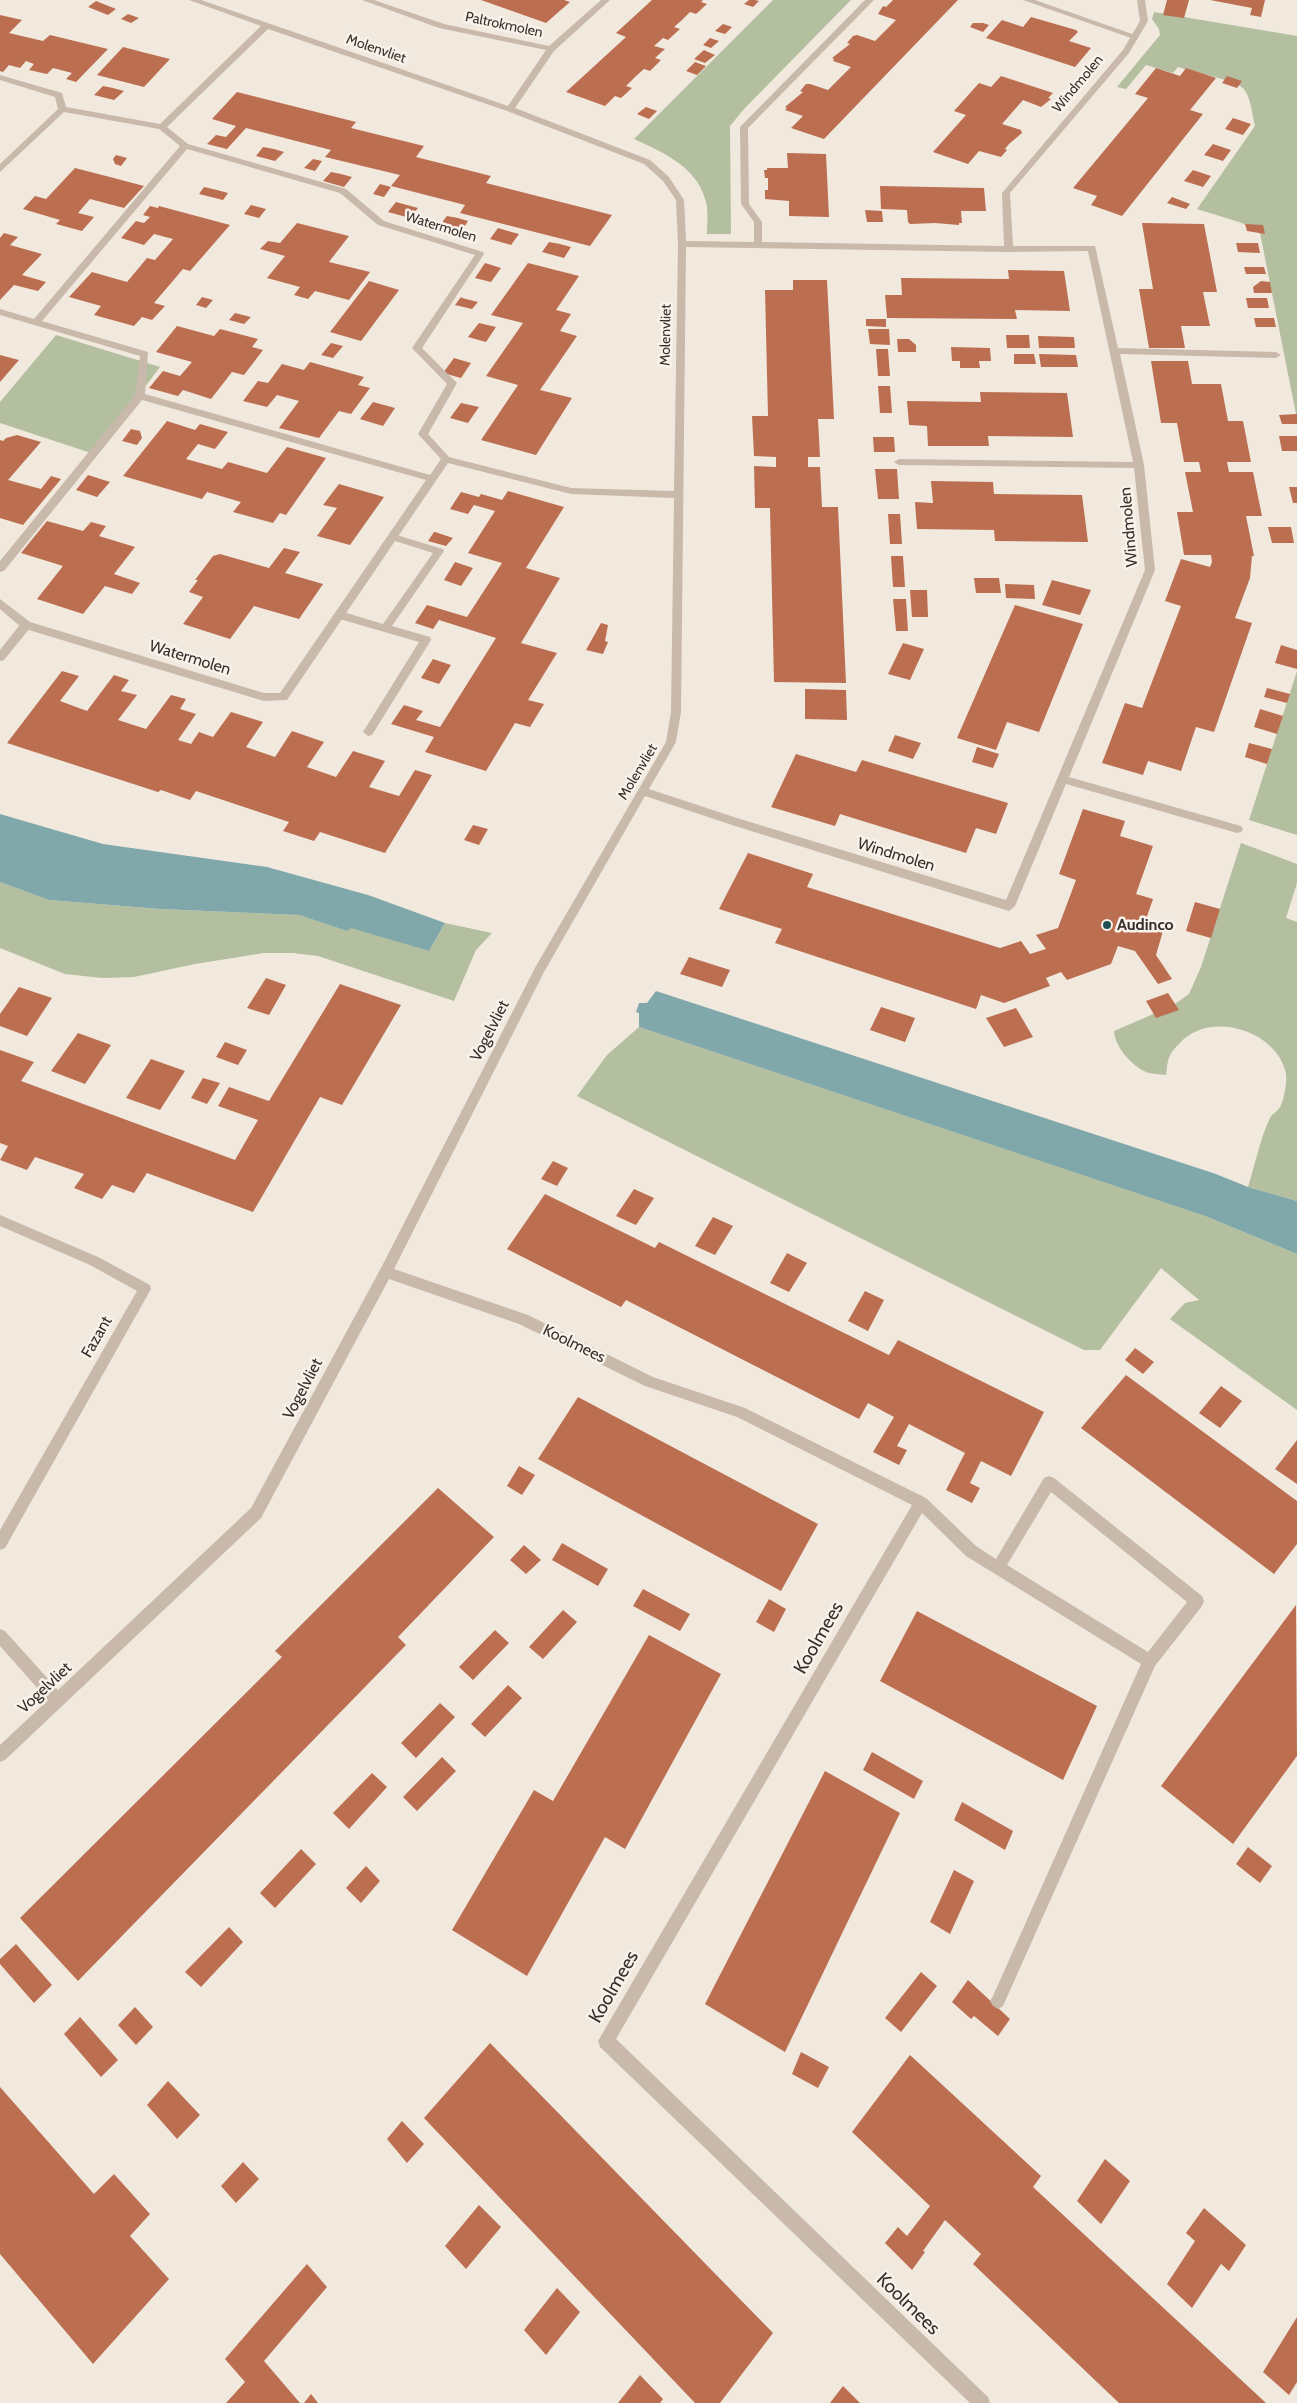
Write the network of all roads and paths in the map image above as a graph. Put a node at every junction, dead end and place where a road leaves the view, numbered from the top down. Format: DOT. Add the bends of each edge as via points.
graph roads {
  1 [pos="193,0"];
  2 [pos="366,0"];
  3 [pos="606,0"];
  4 [pos="870,0"];
  5 [pos="1027,0"];
  6 [pos="1141,0"];
  7 [pos="266,26"];
  8 [pos="1134,36"];
  9 [pos="551,49"];
  10 [pos="0,77"];
  11 [pos="62,109"];
  12 [pos="510,109"];
  13 [pos="162,127"];
  14 [pos="185,146"];
  15 [pos="0,169"];
  16 [pos="682,244"];
  17 [pos="758,246"];
  18 [pos="1009,249"];
  19 [pos="0,312"];
  20 [pos="36,322"];
  21 [pos="1113,351"];
  22 [pos="1276,355"];
  23 [pos="140,396"];
  24 [pos="446,460"];
  25 [pos="899,462"];
  26 [pos="1139,465"];
  27 [pos="433,479"];
  28 [pos="679,495"];
  29 [pos="393,537"];
  30 [pos="0,568"];
  31 [pos="0,603"];
  32 [pos="340,615"];
  33 [pos="26,625"];
  34 [pos="385,628"];
  35 [pos="0,657"];
  36 [pos="368,732"];
  37 [pos="1063,779"];
  38 [pos="642,791"];
  39 [pos="1237,829"];
  40 [pos="540,969"];
  41 [pos="0,1220"];
  42 [pos="386,1272"];
  43 [pos="921,1503"];
  44 [pos="0,1543"];
  45 [pos="998,1568"];
  46 [pos="0,1636"];
  47 [pos="1150,1661"];
  48 [pos="58,1700"];
  49 [pos="0,1755"];
  50 [pos="998,2001"];
  51 [pos="982,2403"];
  1 -- 7 [label="street, Molenvliet"];
  2 -- 9 [label="street, Paltrokmolen" via="442,26"];
  3 -- 9 [label="street, Paltrokmolen"];
  4 -- 17 [label="street" via="744,126 744,204 758,222"];
  5 -- 8 [label="street"];
  6 -- 8 [label="street, Windmolen" via="1144,21"];
  7 -- 12 [label="street, Molenvliet"];
  7 -- 13 [label="street"];
  8 -- 18 [label="street, Windmolen" via="1126,51 1006,193"];
  9 -- 12 [label="street, Paltrokmolen"];
  10 -- 11 [label="street" via="59,95"];
  11 -- 13 [label="street, Watermolen"];
  11 -- 15 [label="street"];
  12 -- 16 [label="street, Molenvliet" via="647,162 666,179 680,200"];
  13 -- 14 [label="street, Watermolen"];
  14 -- 20 [label="street"];
  14 -- 24 [label="street, Watermolen" via="343,191 381,223 480,254 417,348 452,384 423,434"];
  16 -- 17 [label="street, Windmolen"];
  16 -- 28 [label="street, Molenvliet"];
  17 -- 18 [label="street, Windmolen"];
  18 -- 21 [label="street, Windmolen" via="1092,248"];
  19 -- 20 [label="street"];
  20 -- 23 [label="street" via="145,354"];
  21 -- 22 [label="street"];
  21 -- 26 [label="street, Windmolen"];
  23 -- 27 [label="street"];
  23 -- 30 [label="street"];
  24 -- 27 [label="street, Watermolen"];
  24 -- 28 [label="street" via="571,491"];
  25 -- 26 [label="street, Windmolen"];
  26 -- 37 [label="street, Windmolen" via="1150,570"];
  27 -- 29 [label="street, Watermolen"];
  28 -- 38 [label="street, Molenvliet" via="676,712 671,742"];
  29 -- 32 [label="street, Watermolen"];
  29 -- 34 [label="street" via="439,552"];
  31 -- 33 [label="street, Watermolen"];
  32 -- 33 [label="street, Watermolen" via="283,697 264,697"];
  32 -- 34 [label="street"];
  33 -- 35 [label="street"];
  34 -- 36 [label="street" via="426,640"];
  37 -- 38 [label="street, Windmolen" via="1009,906"];
  37 -- 39 [label="street"];
  38 -- 40 [label="street, Molenvliet"];
  40 -- 42 [label="street, Vogelvliet"];
  41 -- 44 [label="street, Fazant" via="94,1261 145,1289"];
  42 -- 43 [label="street, Koolmees" via="523,1319 650,1382 740,1412"];
  42 -- 48 [label="street, Vogelvliet" via="256,1513"];
  43 -- 45 [label="street, Koolmees" via="971,1551"];
  43 -- 51 [label="street, Koolmees" via="606,2041"];
  45 -- 47 [label="street, Koolmees"];
  45 -- 47 [label="street" via="1049,1482 1197,1601"];
  46 -- 48 [label="street"];
  47 -- 50 [label="street"];
  48 -- 49 [label="street, Vogelvliet"];
}
